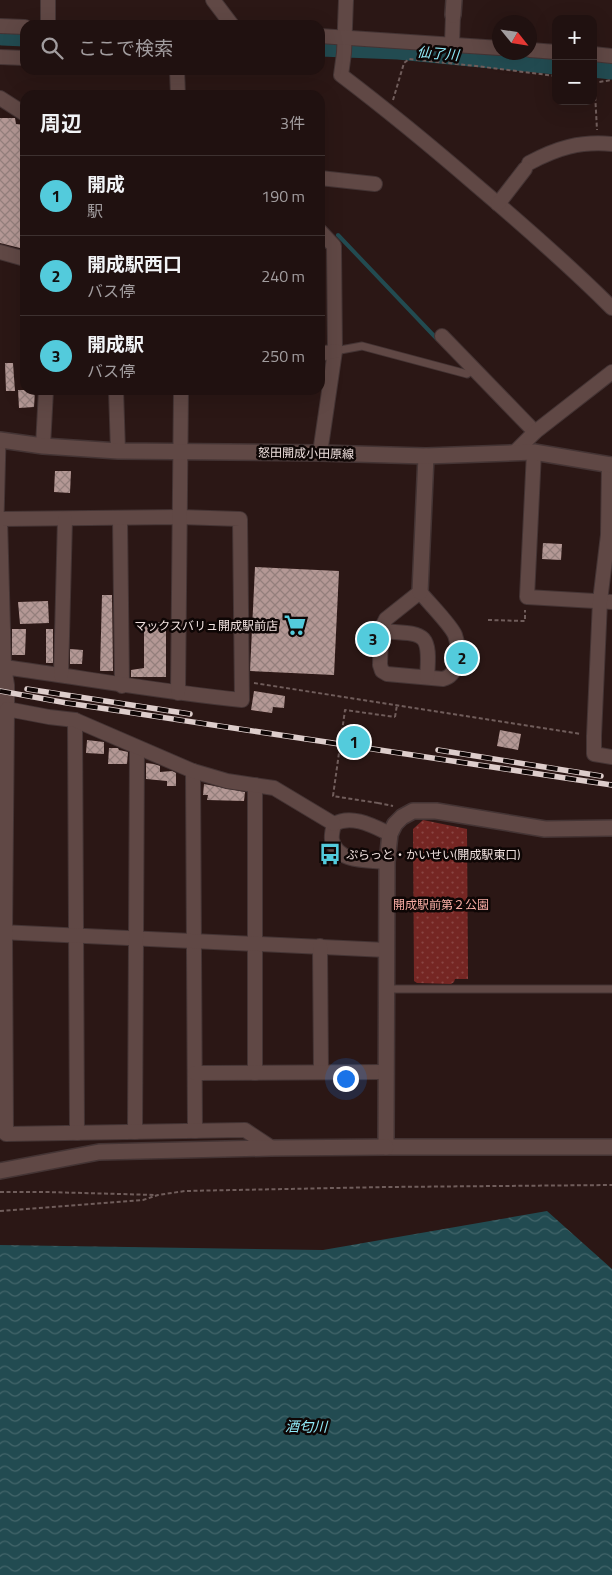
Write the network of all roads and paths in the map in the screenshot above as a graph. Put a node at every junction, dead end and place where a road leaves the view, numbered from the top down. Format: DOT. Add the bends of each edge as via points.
graph roads {
  1 [pos="48,0"];
  2 [pos="213,0"];
  3 [pos="346,0"];
  4 [pos="454,0"];
  5 [pos="453,16"];
  6 [pos="48,20"];
  7 [pos="228,20"];
  8 [pos="0,26"];
  9 [pos="20,27"];
  10 [pos="325,38"];
  11 [pos="344,44"];
  12 [pos="452,44"];
  13 [pos="492,47"];
  14 [pos="537,51"];
  15 [pos="552,52"];
  16 [pos="597,54"];
  17 [pos="612,56"];
  18 [pos="0,57"];
  19 [pos="20,58"];
  20 [pos="177,75"];
  21 [pos="552,76"];
  22 [pos="612,80"];
  23 [pos="597,82"];
  24 [pos="178,90"];
  25 [pos="0,98"];
  26 [pos="596,105"];
  27 [pos="20,111"];
  28 [pos="390,112"];
  29 [pos="597,143"];
  30 [pos="612,144"];
  31 [pos="325,179"];
  32 [pos="375,184"];
  33 [pos="498,204"];
  34 [pos="325,236"];
  35 [pos="0,252"];
  36 [pos="20,258"];
  37 [pos="612,308"];
  38 [pos="442,336"];
  39 [pos="335,351"];
  40 [pos="325,353"];
  41 [pos="470,371"];
  42 [pos="612,372"];
  43 [pos="46,395"];
  44 [pos="116,395"];
  45 [pos="181,395"];
  46 [pos="536,432"];
  47 [pos="1,440"];
  48 [pos="43,446"];
  49 [pos="118,451"];
  50 [pos="182,451"];
  51 [pos="516,451"];
  52 [pos="534,452"];
  53 [pos="320,453"];
  54 [pos="426,456"];
  55 [pos="610,465"];
  56 [pos="180,517"];
  57 [pos="120,518"];
  58 [pos="0,519"];
  59 [pos="65,519"];
  60 [pos="610,535"];
  61 [pos="420,592"];
  62 [pos="606,602"];
  63 [pos="381,631"];
  64 [pos="2,667"];
  65 [pos="60,675"];
  66 [pos="427,677"];
  67 [pos="242,682"];
  68 [pos="122,686"];
  69 [pos="178,693"];
  70 [pos="397,705"];
  71 [pos="3,708"];
  72 [pos="75,720"];
  73 [pos="594,736"];
  74 [pos="137,748"];
  75 [pos="612,757"];
  76 [pos="193,771"];
  77 [pos="255,785"];
  78 [pos="378,803"];
  79 [pos="334,824"];
  80 [pos="612,828"];
  81 [pos="390,834"];
  82 [pos="387,862"];
  83 [pos="2,932"];
  84 [pos="75,935"];
  85 [pos="136,937"];
  86 [pos="194,940"];
  87 [pos="255,943"];
  88 [pos="320,946"];
  89 [pos="386,950"];
  90 [pos="386,989"];
  91 [pos="612,989"];
  92 [pos="321,1072"];
  93 [pos="386,1072"];
  94 [pos="195,1073"];
  95 [pos="255,1073"];
  96 [pos="194,1131"];
  97 [pos="135,1132"];
  98 [pos="77,1133"];
  99 [pos="3,1134"];
  100 [pos="386,1147"];
  101 [pos="612,1147"];
  102 [pos="272,1148"];
  103 [pos="0,1170"];
  104 [pos="612,1185"];
  105 [pos="0,1192"];
  106 [pos="158,1195"];
  107 [pos="0,1211"];
  1 -- 6 [label="street"];
  2 -- 7 [label="street"];
  3 -- 11 [label="street"];
  4 -- 5 [label="street"];
  5 -- 12 [label="street"];
  8 -- 9 [label="street"];
  10 -- 11 [label="street"];
  11 -- 12 [label="street"];
  11 -- 28 [label="street" via="341,75"];
  12 -- 13 [label="street"];
  14 -- 15 [label="street"];
  16 -- 17 [label="street"];
  18 -- 19 [label="street"];
  20 -- 24 [label="street"];
  21 -- 28 [label="path" via="409,59 404,63"];
  22 -- 23 [label="path"];
  25 -- 27 [label="street"];
  26 -- 29 [label="path"];
  28 -- 33 [label="street"];
  29 -- 30 [label="street"];
  29 -- 33 [label="street" via="572,145 527,166"];
  31 -- 32 [label="street"];
  33 -- 37 [label="street"];
  34 -- 39 [label="street" via="334,246"];
  35 -- 36 [label="street"];
  38 -- 41 [label="street"];
  39 -- 40 [label="street"];
  39 -- 41 [label="lane" via="362,346"];
  39 -- 53 [label="street"];
  41 -- 46 [label="street"];
  42 -- 46 [label="street"];
  43 -- 48 [label="street"];
  44 -- 49 [label="street"];
  45 -- 50 [label="street"];
  46 -- 51 [label="street"];
  47 -- 48 [label="street, 怒田開成小田原線"];
  47 -- 58 [label="lane"];
  48 -- 49 [label="street, 怒田開成小田原線"];
  49 -- 50 [label="street, 怒田開成小田原線"];
  50 -- 53 [label="street, 怒田開成小田原線"];
  50 -- 56 [label="street"];
  51 -- 52 [label="street, 怒田開成小田原線"];
  51 -- 54 [label="street, 怒田開成小田原線"];
  52 -- 55 [label="street, 怒田開成小田原線"];
  52 -- 62 [label="street" via="527,597"];
  53 -- 54 [label="street, 怒田開成小田原線"];
  54 -- 61 [label="street"];
  55 -- 60 [label="street"];
  56 -- 57 [label="street"];
  56 -- 67 [label="street" via="240,519"];
  56 -- 69 [label="street"];
  57 -- 59 [label="street"];
  57 -- 68 [label="street"];
  58 -- 59 [label="street"];
  58 -- 64 [label="street"];
  59 -- 65 [label="street"];
  60 -- 62 [label="street"];
  61 -- 63 [label="street" via="386,619"];
  61 -- 66 [label="street" via="455,634 457,644 454,672 443,679"];
  62 -- 73 [label="street"];
  63 -- 66 [label="street" via="414,633 425,640 429,651"];
  63 -- 66 [label="street" via="382,671"];
  64 -- 65 [label="street"];
  64 -- 71 [label="street" via="7,685"];
  65 -- 68 [label="street"];
  67 -- 69 [label="street" via="242,700"];
  67 -- 70 [label="path"];
  68 -- 69 [label="street"];
  70 -- 73 [label="path"];
  70 -- 78 [label="path, bridge" via="395,717 345,710 333,796"];
  71 -- 72 [label="street"];
  71 -- 83 [label="street"];
  72 -- 74 [label="street"];
  72 -- 84 [label="street"];
  73 -- 75 [label="street" via="594,754"];
  74 -- 76 [label="street"];
  74 -- 85 [label="street"];
  76 -- 77 [label="street"];
  76 -- 86 [label="street"];
  77 -- 79 [label="street" via="274,788"];
  77 -- 87 [label="street"];
  79 -- 81 [label="street" via="340,821 371,824"];
  79 -- 82 [label="street" via="332,838 336,850 349,858"];
  80 -- 81 [label="street" via="545,829 436,811 413,811 402,817"];
  81 -- 82 [label="street"];
  82 -- 89 [label="street"];
  83 -- 84 [label="street"];
  83 -- 99 [label="street"];
  84 -- 85 [label="street"];
  84 -- 98 [label="street"];
  85 -- 86 [label="street"];
  85 -- 97 [label="street"];
  86 -- 87 [label="street"];
  86 -- 94 [label="street"];
  87 -- 88 [label="street"];
  87 -- 95 [label="street"];
  88 -- 89 [label="street"];
  88 -- 92 [label="street"];
  89 -- 90 [label="street"];
  90 -- 91 [label="lane"];
  90 -- 93 [label="street"];
  92 -- 93 [label="street"];
  92 -- 95 [label="street"];
  93 -- 100 [label="street"];
  94 -- 95 [label="street"];
  94 -- 96 [label="street"];
  96 -- 97 [label="street"];
  96 -- 102 [label="street" via="245,1130"];
  97 -- 98 [label="street"];
  98 -- 99 [label="street"];
  100 -- 101 [label="street"];
  100 -- 102 [label="street"];
  102 -- 103 [label="street" via="98,1152"];
  104 -- 106 [label="path" via="292,1188 185,1191"];
  105 -- 106 [label="path"];
  106 -- 107 [label="path" via="143,1200"];
}
